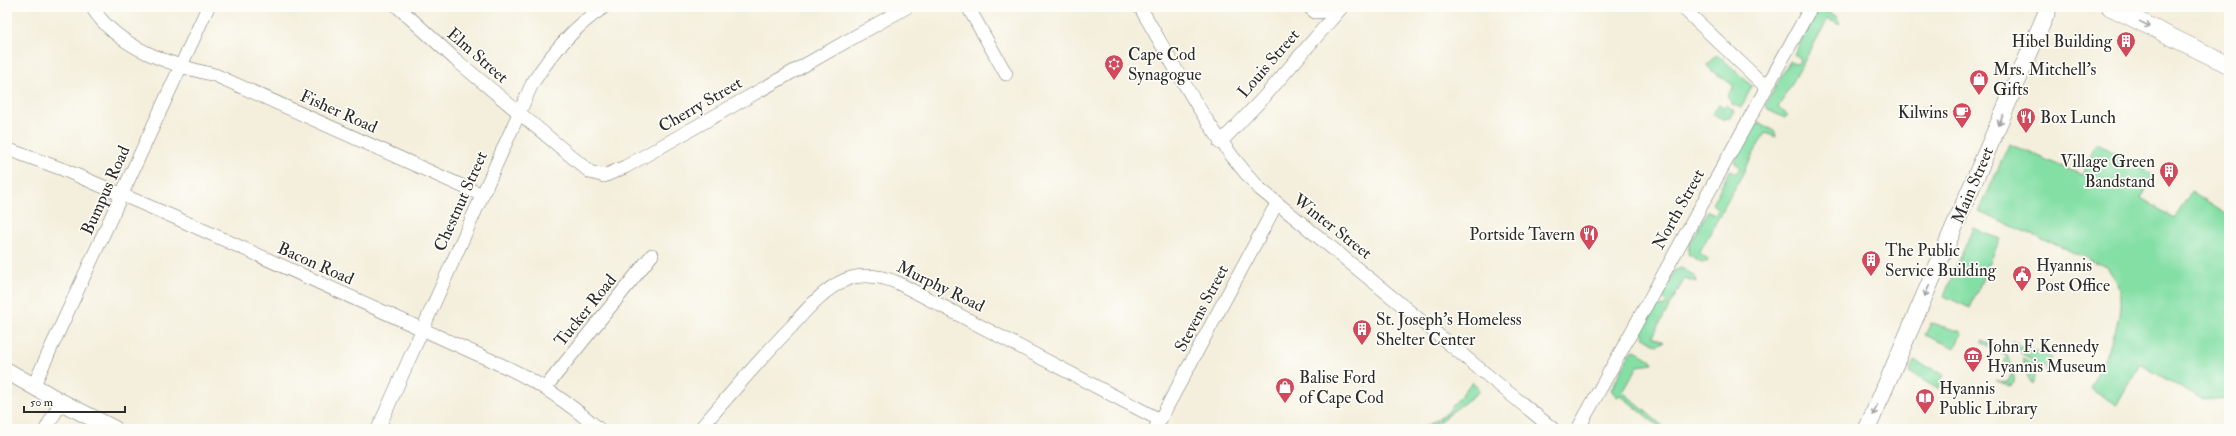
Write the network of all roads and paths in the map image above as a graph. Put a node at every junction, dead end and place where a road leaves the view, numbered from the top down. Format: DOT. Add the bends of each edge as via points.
graph roads {
  1 [pos="92,7"];
  2 [pos="208,7"];
  3 [pos="398,7"];
  4 [pos="604,7"];
  5 [pos="907,7"];
  6 [pos="968,7"];
  7 [pos="1140,7"];
  8 [pos="1309,7"];
  9 [pos="1682,7"];
  10 [pos="1811,7"];
  11 [pos="2049,7"];
  12 [pos="2110,7"];
  13 [pos="1341,9"];
  14 [pos="2229,65"];
  15 [pos="180,68"];
  16 [pos="1006,74"];
  17 [pos="1766,87"];
  18 [pos="519,112"];
  19 [pos="1220,143"];
  20 [pos="7,149"];
  21 [pos="122,195"];
  22 [pos="482,195"];
  23 [pos="1276,205"];
  24 [pos="652,255"];
  25 [pos="422,330"];
  26 [pos="7,371"];
  27 [pos="33,387"];
  28 [pos="545,388"];
  29 [pos="61,402"];
  30 [pos="1158,425"];
  31 [pos="46,429"];
  32 [pos="114,429"];
  33 [pos="378,429"];
  34 [pos="599,429"];
  35 [pos="700,429"];
  36 [pos="1553,429"];
  37 [pos="1578,429"];
  38 [pos="1867,429"];
  1 -- 15 [label="street, Fisher Road" via="105,26 117,35"];
  2 -- 15 [label="street, Bumpus Road"];
  3 -- 18 [label="street, Elm Street" via="456,60"];
  4 -- 18 [label="street, Chestnut Street" via="586,20 557,48 532,84"];
  5 -- 18 [label="street, Cherry Street" via="610,175 597,176 590,172"];
  6 -- 16 [label="street"];
  7 -- 19 [label="street, Winter Street"];
  8 -- 13 [label="street" via="1315,12"];
  9 -- 17 [label="street"];
  10 -- 17 [label="street, North Street"];
  11 -- 38 [label="main road, Main Street, one-way"];
  12 -- 14 [label="main road, one-way"];
  13 -- 19 [label="street, Louis Street"];
  15 -- 21 [label="street, Bumpus Road"];
  15 -- 22 [label="street, Fisher Road" via="215,76"];
  17 -- 37 [label="street, North Street"];
  18 -- 22 [label="street, Chestnut Street"];
  19 -- 23 [label="street, Winter Street"];
  20 -- 21 [label="street, Bacon Road"];
  21 -- 25 [label="street, Bacon Road"];
  21 -- 27 [label="street, Bumpus Road"];
  22 -- 25 [label="street, Chestnut Street"];
  23 -- 30 [label="street, Stevens Street"];
  23 -- 36 [label="street, Winter Street"];
  24 -- 28 [label="street, Tucker Road"];
  25 -- 28 [label="street, Bacon Road" via="508,368"];
  25 -- 33 [label="street, Chestnut Street"];
  26 -- 27 [label="main road"];
  27 -- 29 [label="main road"];
  28 -- 34 [label="street, Bacon Road"];
  29 -- 31 [label="street"];
  29 -- 32 [label="main road"];
  30 -- 35 [label="street, Murphy Road" via="898,283 886,278 866,276 854,277 836,285 807,309"];
}
